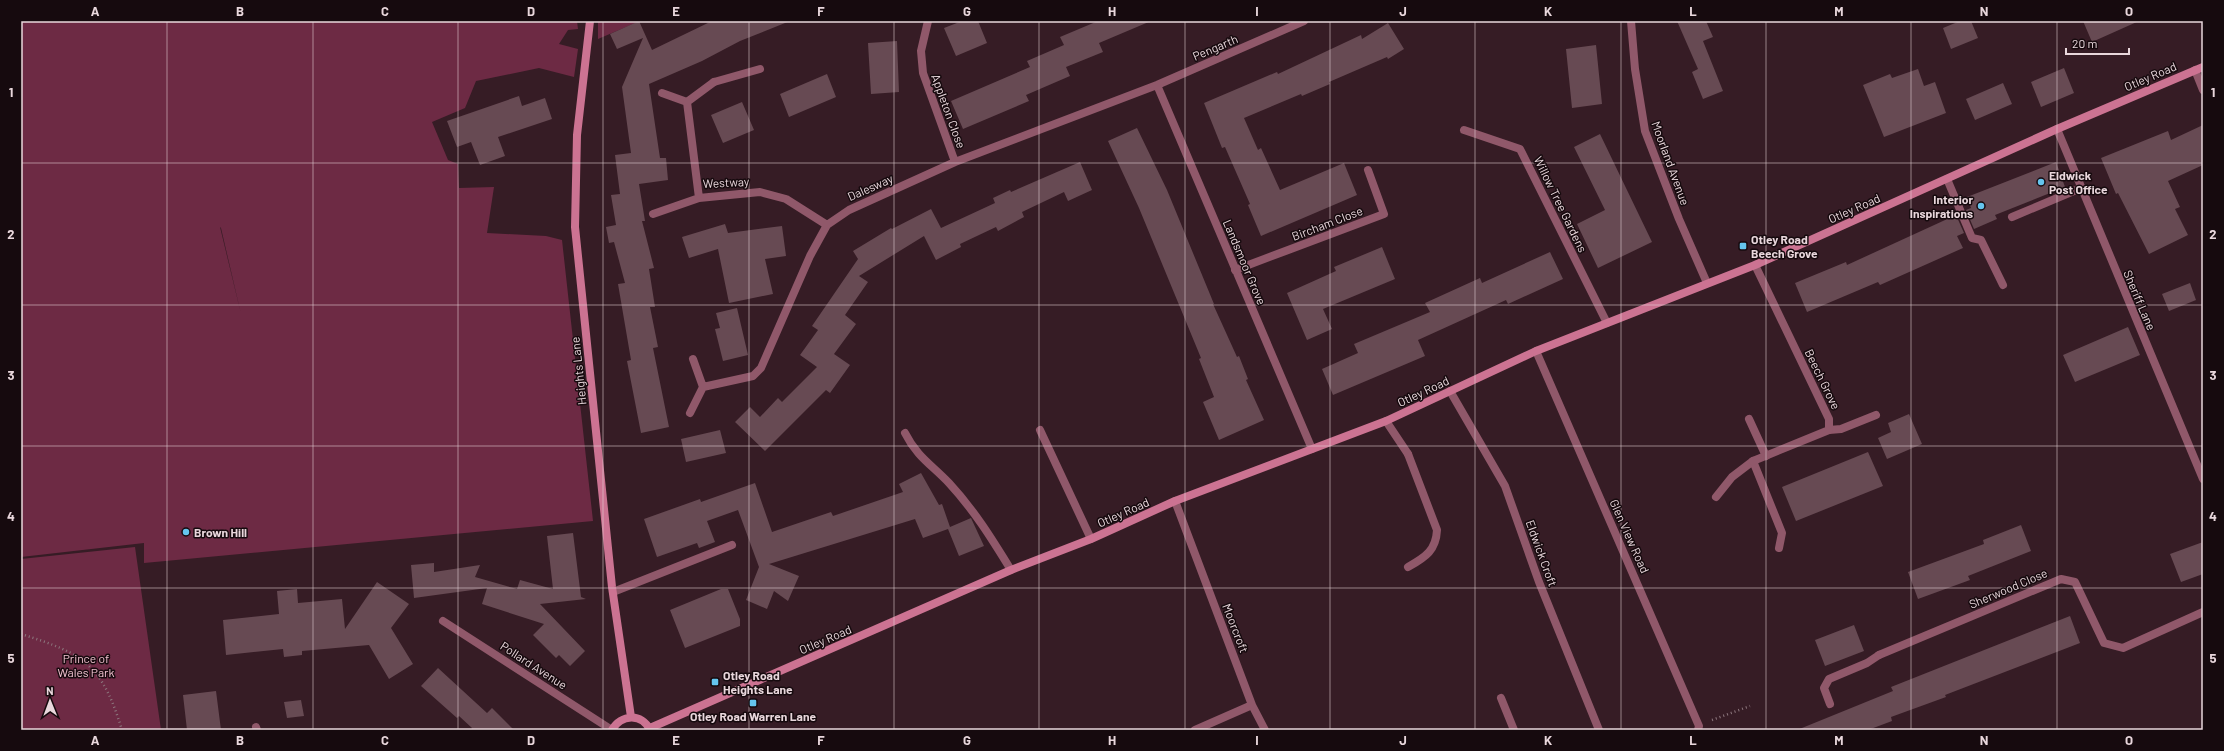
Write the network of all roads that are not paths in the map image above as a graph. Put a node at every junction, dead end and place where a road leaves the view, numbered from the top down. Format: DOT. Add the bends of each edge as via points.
graph roads {
  1 [pos="590,21"];
  2 [pos="928,21"];
  3 [pos="1304,21"];
  4 [pos="1631,21"];
  5 [pos="2203,66"];
  6 [pos="760,69"];
  7 [pos="2195,70"];
  8 [pos="1157,85"];
  9 [pos="2203,90"];
  10 [pos="662,93"];
  11 [pos="687,102"];
  12 [pos="2056,129"];
  13 [pos="1464,130"];
  14 [pos="955,162"];
  15 [pos="1368,170"];
  16 [pos="1947,179"];
  17 [pos="2081,188"];
  18 [pos="699,198"];
  19 [pos="654,214"];
  20 [pos="2012,218"];
  21 [pos="826,226"];
  22 [pos="1755,265"];
  23 [pos="1235,270"];
  24 [pos="1708,283"];
  25 [pos="2003,285"];
  26 [pos="1607,323"];
  27 [pos="1536,351"];
  28 [pos="693,359"];
  29 [pos="703,387"];
  30 [pos="1450,391"];
  31 [pos="690,413"];
  32 [pos="1876,415"];
  33 [pos="1749,419"];
  34 [pos="1386,421"];
  35 [pos="1040,430"];
  36 [pos="1829,430"];
  37 [pos="905,434"];
  38 [pos="1312,449"];
  39 [pos="1766,456"];
  40 [pos="1753,461"];
  41 [pos="2203,479"];
  42 [pos="1716,497"];
  43 [pos="1175,501"];
  44 [pos="1091,539"];
  45 [pos="732,545"];
  46 [pos="1779,548"];
  47 [pos="1408,566"];
  48 [pos="1011,570"];
  49 [pos="613,592"];
  50 [pos="2203,612"];
  51 [pos="442,621"];
  52 [pos="1501,698"];
  53 [pos="1830,704"];
  54 [pos="1252,705"];
  55 [pos="631,717"];
  56 [pos="1699,728"];
  57 [pos="650,729"];
  58 [pos="612,730"];
  59 [pos="1195,730"];
  60 [pos="1265,730"];
  61 [pos="1514,730"];
  62 [pos="1599,730"];
  1 -- 49 [label="street, Heights Lane" via="577,135 575,227"];
  2 -- 14 [label="street, Appleton Close" via="922,51 923,73"];
  3 -- 8 [label="street, Pengarth"];
  4 -- 24 [label="street, Moorland Avenue" via="1635,69 1645,131 1679,219"];
  5 -- 7 [label="street, Otley Road"];
  6 -- 11 [label="street" via="714,82"];
  7 -- 9 [label="street"];
  7 -- 12 [label="street, Otley Road"];
  8 -- 14 [label="street, Dalesway"];
  8 -- 23 [label="street, Landsmoor Grove"];
  10 -- 11 [label="street"];
  11 -- 18 [label="street, Westway"];
  12 -- 16 [label="street, Otley Road"];
  12 -- 17 [label="street, Sheriff Lane"];
  13 -- 26 [label="street, Willow Tree Gardens" via="1520,149"];
  14 -- 21 [label="street, Dalesway" via="849,210"];
  15 -- 23 [label="street, Bircham Close" via="1384,214"];
  16 -- 22 [label="street, Otley Road"];
  16 -- 25 [label="street" via="1972,238 1981,240"];
  17 -- 20 [label="street"];
  17 -- 41 [label="street, Sheriff Lane"];
  18 -- 19 [label="street"];
  18 -- 21 [label="street, Westway" via="760,192 786,200"];
  21 -- 29 [label="street, Dalesway" via="810,256 761,368 753,376"];
  22 -- 24 [label="street, Otley Road"];
  22 -- 36 [label="street, Beech Grove" via="1829,419"];
  23 -- 38 [label="street, Landsmoor Grove"];
  24 -- 26 [label="street, Otley Road"];
  26 -- 27 [label="street, Otley Road"];
  27 -- 30 [label="street, Otley Road"];
  27 -- 56 [label="street, Glen View Road"];
  28 -- 29 [label="street"];
  29 -- 31 [label="street"];
  30 -- 34 [label="street, Otley Road"];
  30 -- 62 [label="street, Eldwick Croft" via="1506,486 1539,582"];
  32 -- 36 [label="street" via="1841,430"];
  33 -- 39 [label="street"];
  34 -- 38 [label="street, Otley Road"];
  34 -- 47 [label="street" via="1408,454 1437,530 1436,542 1431,552"];
  35 -- 44 [label="street"];
  36 -- 39 [label="street"];
  37 -- 48 [label="street" via="913,450 948,483 982,522"];
  38 -- 43 [label="street, Otley Road"];
  39 -- 40 [label="street"];
  40 -- 42 [label="street" via="1732,478"];
  40 -- 46 [label="street" via="1782,533"];
  43 -- 44 [label="street, Otley Road"];
  43 -- 54 [label="street, Moorcroft"];
  44 -- 48 [label="street, Otley Road"];
  45 -- 49 [label="street"];
  48 -- 57 [label="street, Otley Road"];
  49 -- 55 [label="street, Heights Lane"];
  50 -- 53 [label="street, Sherwood Close" via="2123,648 2104,643 2075,582 2061,579 1879,655 1867,663 1829,679 1824,688"];
  51 -- 58 [label="street, Pollard Avenue"];
  52 -- 61 [label="street"];
  54 -- 59 [label="street"];
  54 -- 60 [label="street, Moorcroft"];
  55 -- 57 [label="street" via="642,720"];
  55 -- 58 [label="street" via="620,721"];
}
